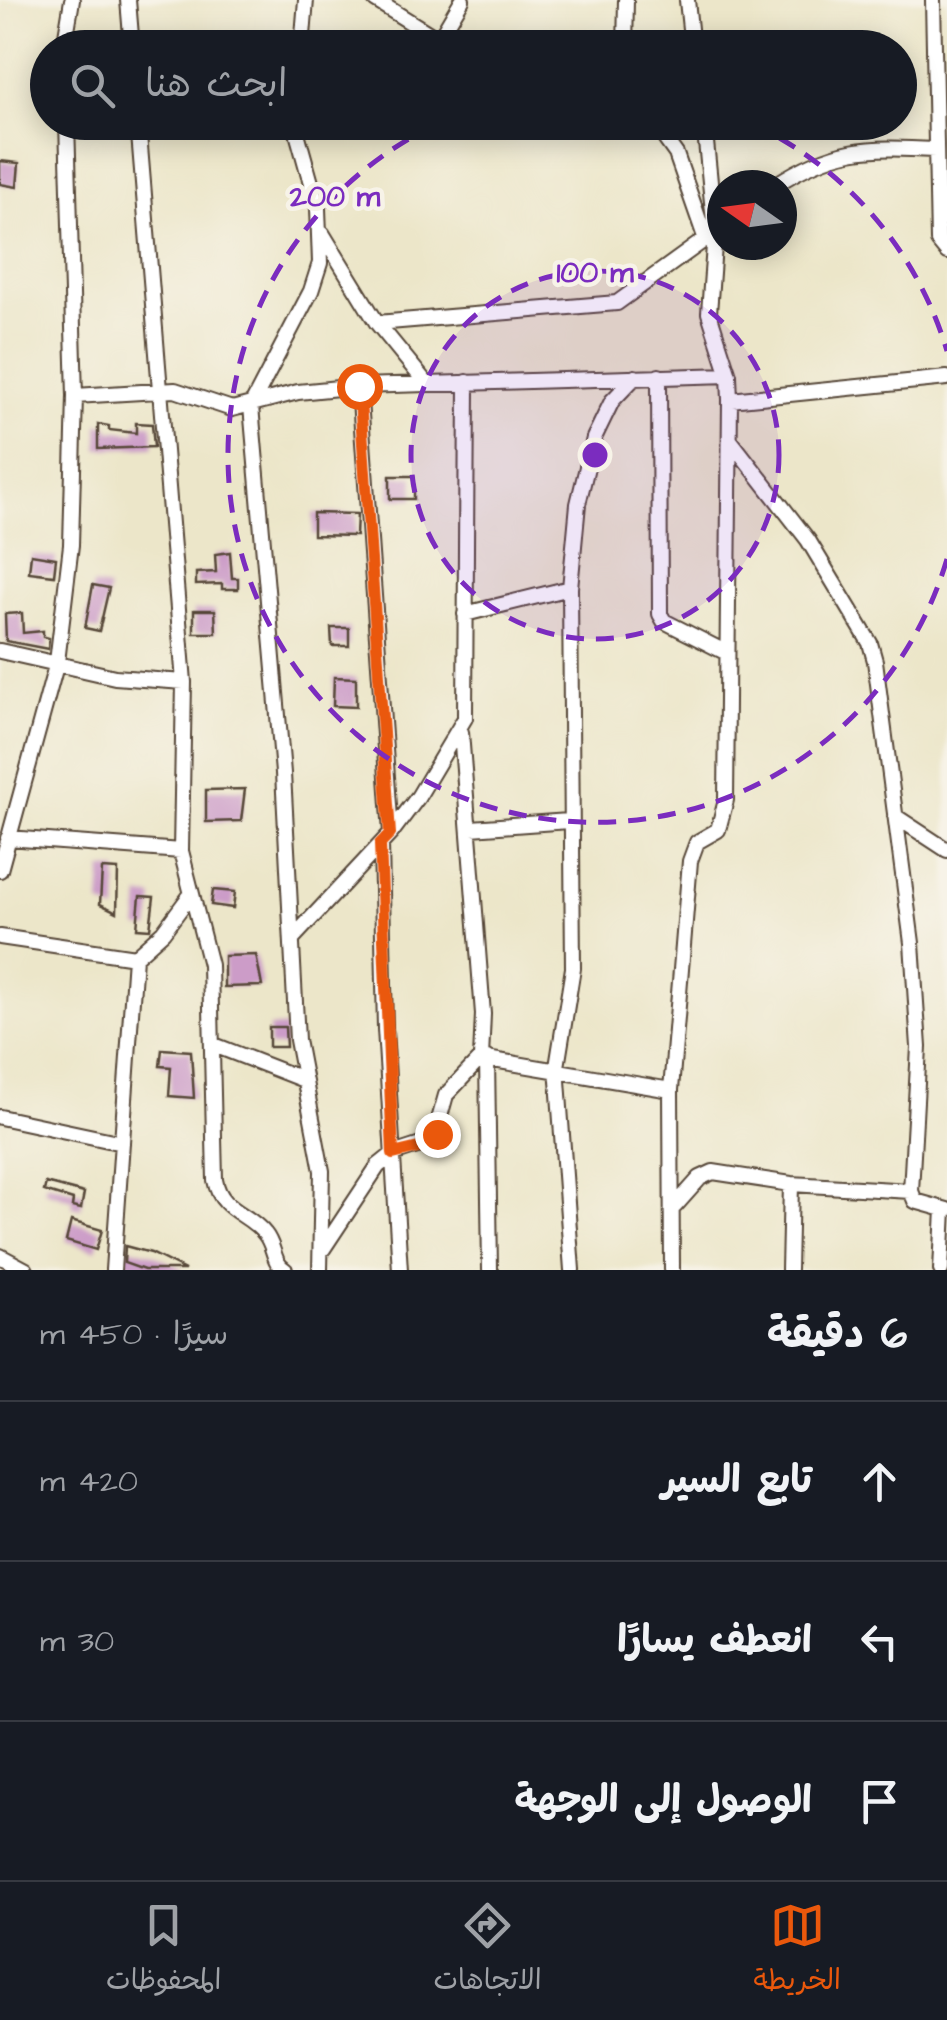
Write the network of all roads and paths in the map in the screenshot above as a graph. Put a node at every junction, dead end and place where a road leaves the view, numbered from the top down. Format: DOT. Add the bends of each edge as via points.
graph roads {
  1 [pos="72,0"];
  2 [pos="128,0"];
  3 [pos="375,0"];
  4 [pos="462,0"];
  5 [pos="626,0"];
  6 [pos="688,0"];
  7 [pos="933,0"];
  8 [pos="305,2"];
  9 [pos="67,30"];
  10 [pos="130,30"];
  11 [pos="303,30"];
  12 [pos="424,30"];
  13 [pos="450,30"];
  14 [pos="625,30"];
  15 [pos="690,30"];
  16 [pos="68,140"];
  17 [pos="139,140"];
  18 [pos="299,140"];
  19 [pos="666,140"];
  20 [pos="706,140"];
  21 [pos="935,150"];
  22 [pos="708,170"];
  23 [pos="797,171"];
  24 [pos="707,218"];
  25 [pos="322,233"];
  26 [pos="707,238"];
  27 [pos="947,252"];
  28 [pos="712,260"];
  29 [pos="377,323"];
  30 [pos="728,375"];
  31 [pos="635,376"];
  32 [pos="659,376"];
  33 [pos="947,378"];
  34 [pos="467,382"];
  35 [pos="426,383"];
  36 [pos="359,386"];
  37 [pos="159,390"];
  38 [pos="75,396"];
  39 [pos="730,400"];
  40 [pos="251,406"];
  41 [pos="730,440"];
  42 [pos="570,588"];
  43 [pos="465,614"];
  44 [pos="0,650"];
  45 [pos="725,652"];
  46 [pos="57,662"];
  47 [pos="184,682"];
  48 [pos="461,731"];
  49 [pos="7,815"];
  50 [pos="895,816"];
  51 [pos="569,821"];
  52 [pos="471,828"];
  53 [pos="8,838"];
  54 [pos="386,839"];
  55 [pos="947,850"];
  56 [pos="181,851"];
  57 [pos="0,870"];
  58 [pos="190,897"];
  59 [pos="0,937"];
  60 [pos="292,939"];
  61 [pos="135,958"];
  62 [pos="214,1045"];
  63 [pos="484,1058"];
  64 [pos="558,1068"];
  65 [pos="304,1080"];
  66 [pos="671,1090"];
  67 [pos="0,1117"];
  68 [pos="122,1143"];
  69 [pos="393,1154"];
  70 [pos="792,1184"];
  71 [pos="911,1191"];
  72 [pos="675,1206"];
  73 [pos="946,1209"];
  74 [pos="320,1253"];
  75 [pos="0,1256"];
  76 [pos="26,1270"];
  77 [pos="112,1270"];
  78 [pos="286,1270"];
  79 [pos="320,1270"];
  80 [pos="400,1270"];
  81 [pos="490,1270"];
  82 [pos="572,1270"];
  83 [pos="672,1270"];
  84 [pos="789,1270"];
  85 [pos="941,1270"];
  1 -- 9 [label="street"];
  2 -- 10 [label="street"];
  3 -- 12 [label="street"];
  4 -- 13 [label="street"];
  5 -- 14 [label="street"];
  6 -- 15 [label="street"];
  7 -- 21 [label="street"];
  8 -- 11 [label="street"];
  16 -- 38 [label="street"];
  17 -- 37 [label="street"];
  18 -- 25 [label="street"];
  19 -- 24 [label="street"];
  20 -- 22 [label="street"];
  21 -- 23 [label="street" via="855,148"];
  21 -- 27 [label="street" via="938,240"];
  25 -- 29 [label="street"];
  25 -- 40 [label="street" via="312,291"];
  26 -- 29 [label="street" via="618,303"];
  28 -- 30 [label="street" via="709,313"];
  29 -- 35 [label="street"];
  30 -- 32 [label="street"];
  30 -- 39 [label="street"];
  31 -- 32 [label="street"];
  31 -- 34 [label="street"];
  31 -- 42 [label="street" via="612,401 594,438 578,504"];
  32 -- 45 [label="street" via="660,614"];
  33 -- 39 [label="street"];
  34 -- 35 [label="street"];
  34 -- 43 [label="street"];
  35 -- 36 [label="street"];
  36 -- 40 [label="street" via="298,392"];
  36 -- 54 [label="street"];
  37 -- 38 [label="street"];
  37 -- 40 [label="street" via="232,409"];
  37 -- 47 [label="street"];
  38 -- 46 [label="street" via="73,520"];
  39 -- 41 [label="street"];
  40 -- 60 [label="street"];
  41 -- 45 [label="street"];
  41 -- 50 [label="street" via="808,540 870,644"];
  42 -- 43 [label="street"];
  42 -- 51 [label="street"];
  43 -- 48 [label="street" via="468,704"];
  44 -- 46 [label="street"];
  45 -- 66 [label="street" via="726,800 718,830 696,842 690,861"];
  46 -- 47 [label="street" via="115,677"];
  46 -- 49 [label="street"];
  47 -- 56 [label="street"];
  48 -- 52 [label="street"];
  48 -- 54 [label="street"];
  49 -- 53 [label="street"];
  50 -- 55 [label="street"];
  50 -- 71 [label="street" via="919,1046"];
  51 -- 52 [label="street"];
  51 -- 64 [label="street" via="573,968"];
  52 -- 63 [label="street"];
  53 -- 56 [label="street"];
  53 -- 57 [label="street"];
  54 -- 60 [label="street"];
  54 -- 69 [label="street"];
  56 -- 58 [label="street"];
  58 -- 61 [label="street"];
  58 -- 62 [label="street" via="210,965"];
  59 -- 61 [label="street"];
  60 -- 65 [label="street"];
  61 -- 68 [label="street"];
  62 -- 65 [label="street"];
  62 -- 78 [label="street" via="218,1192 267,1236"];
  63 -- 64 [label="street"];
  63 -- 69 [label="street" via="446,1095 434,1141"];
  63 -- 81 [label="street"];
  64 -- 66 [label="street"];
  64 -- 82 [label="street"];
  65 -- 74 [label="street" via="322,1171"];
  66 -- 72 [label="street"];
  67 -- 68 [label="street"];
  68 -- 77 [label="street"];
  69 -- 74 [label="street"];
  69 -- 80 [label="street"];
  70 -- 71 [label="street"];
  70 -- 72 [label="street" via="713,1172"];
  70 -- 84 [label="street"];
  71 -- 73 [label="street" via="915,1202"];
  72 -- 83 [label="street"];
  73 -- 85 [label="street"];
  74 -- 79 [label="street"];
  75 -- 76 [label="street"];
}
